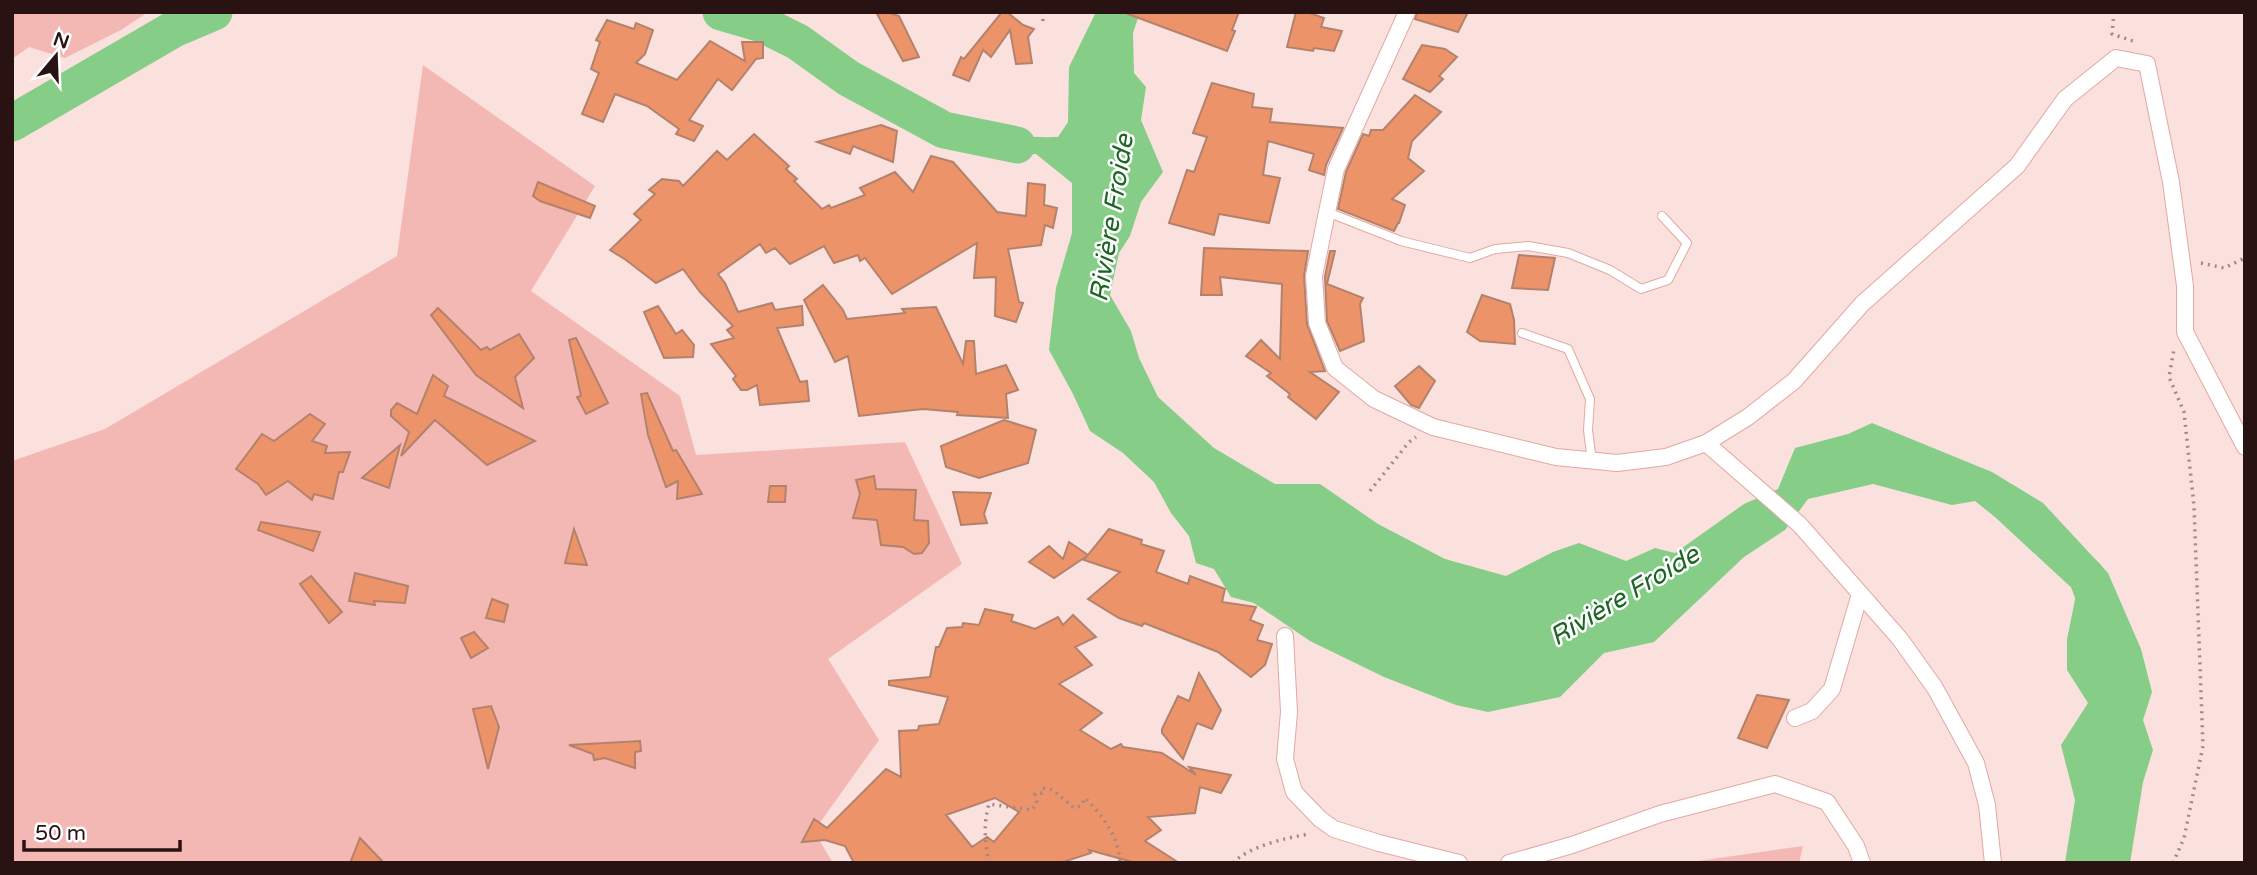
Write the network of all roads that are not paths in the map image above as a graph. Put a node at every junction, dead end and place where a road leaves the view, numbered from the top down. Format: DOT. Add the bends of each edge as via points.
graph roads {
  1 [pos="1407,12"];
  2 [pos="1327,212"];
  3 [pos="1662,216"];
  4 [pos="1522,333"];
  5 [pos="1706,443"];
  6 [pos="2245,447"];
  7 [pos="1592,461"];
  8 [pos="1860,594"];
  9 [pos="1284,636"];
  10 [pos="1794,718"];
  11 [pos="1459,863"];
  12 [pos="1509,863"];
  13 [pos="1862,863"];
  14 [pos="1993,863"];
  1 -- 2 [label="street" via="1336,169"];
  2 -- 3 [label="lane" via="1401,241 1470,258 1494,249 1528,246 1568,253 1641,289 1668,280 1687,243"];
  2 -- 7 [label="street" via="1314,276 1317,323 1335,368 1374,399 1433,427 1556,457"];
  4 -- 7 [label="lane" via="1568,349 1590,398"];
  5 -- 6 [label="street" via="1794,381 1862,304 2017,166 2065,99 2116,58 2147,64 2171,182 2185,286 2185,332"];
  5 -- 7 [label="street" via="1666,457"];
  5 -- 8 [label="street" via="1800,525"];
  8 -- 10 [label="street" via="1832,689 1812,711"];
  8 -- 14 [label="street" via="1935,688 1976,763 1987,805"];
  9 -- 11 [label="street" via="1289,712 1285,759 1294,792 1334,829"];
  12 -- 13 [label="street" via="1660,814 1775,784 1827,802"];
}
